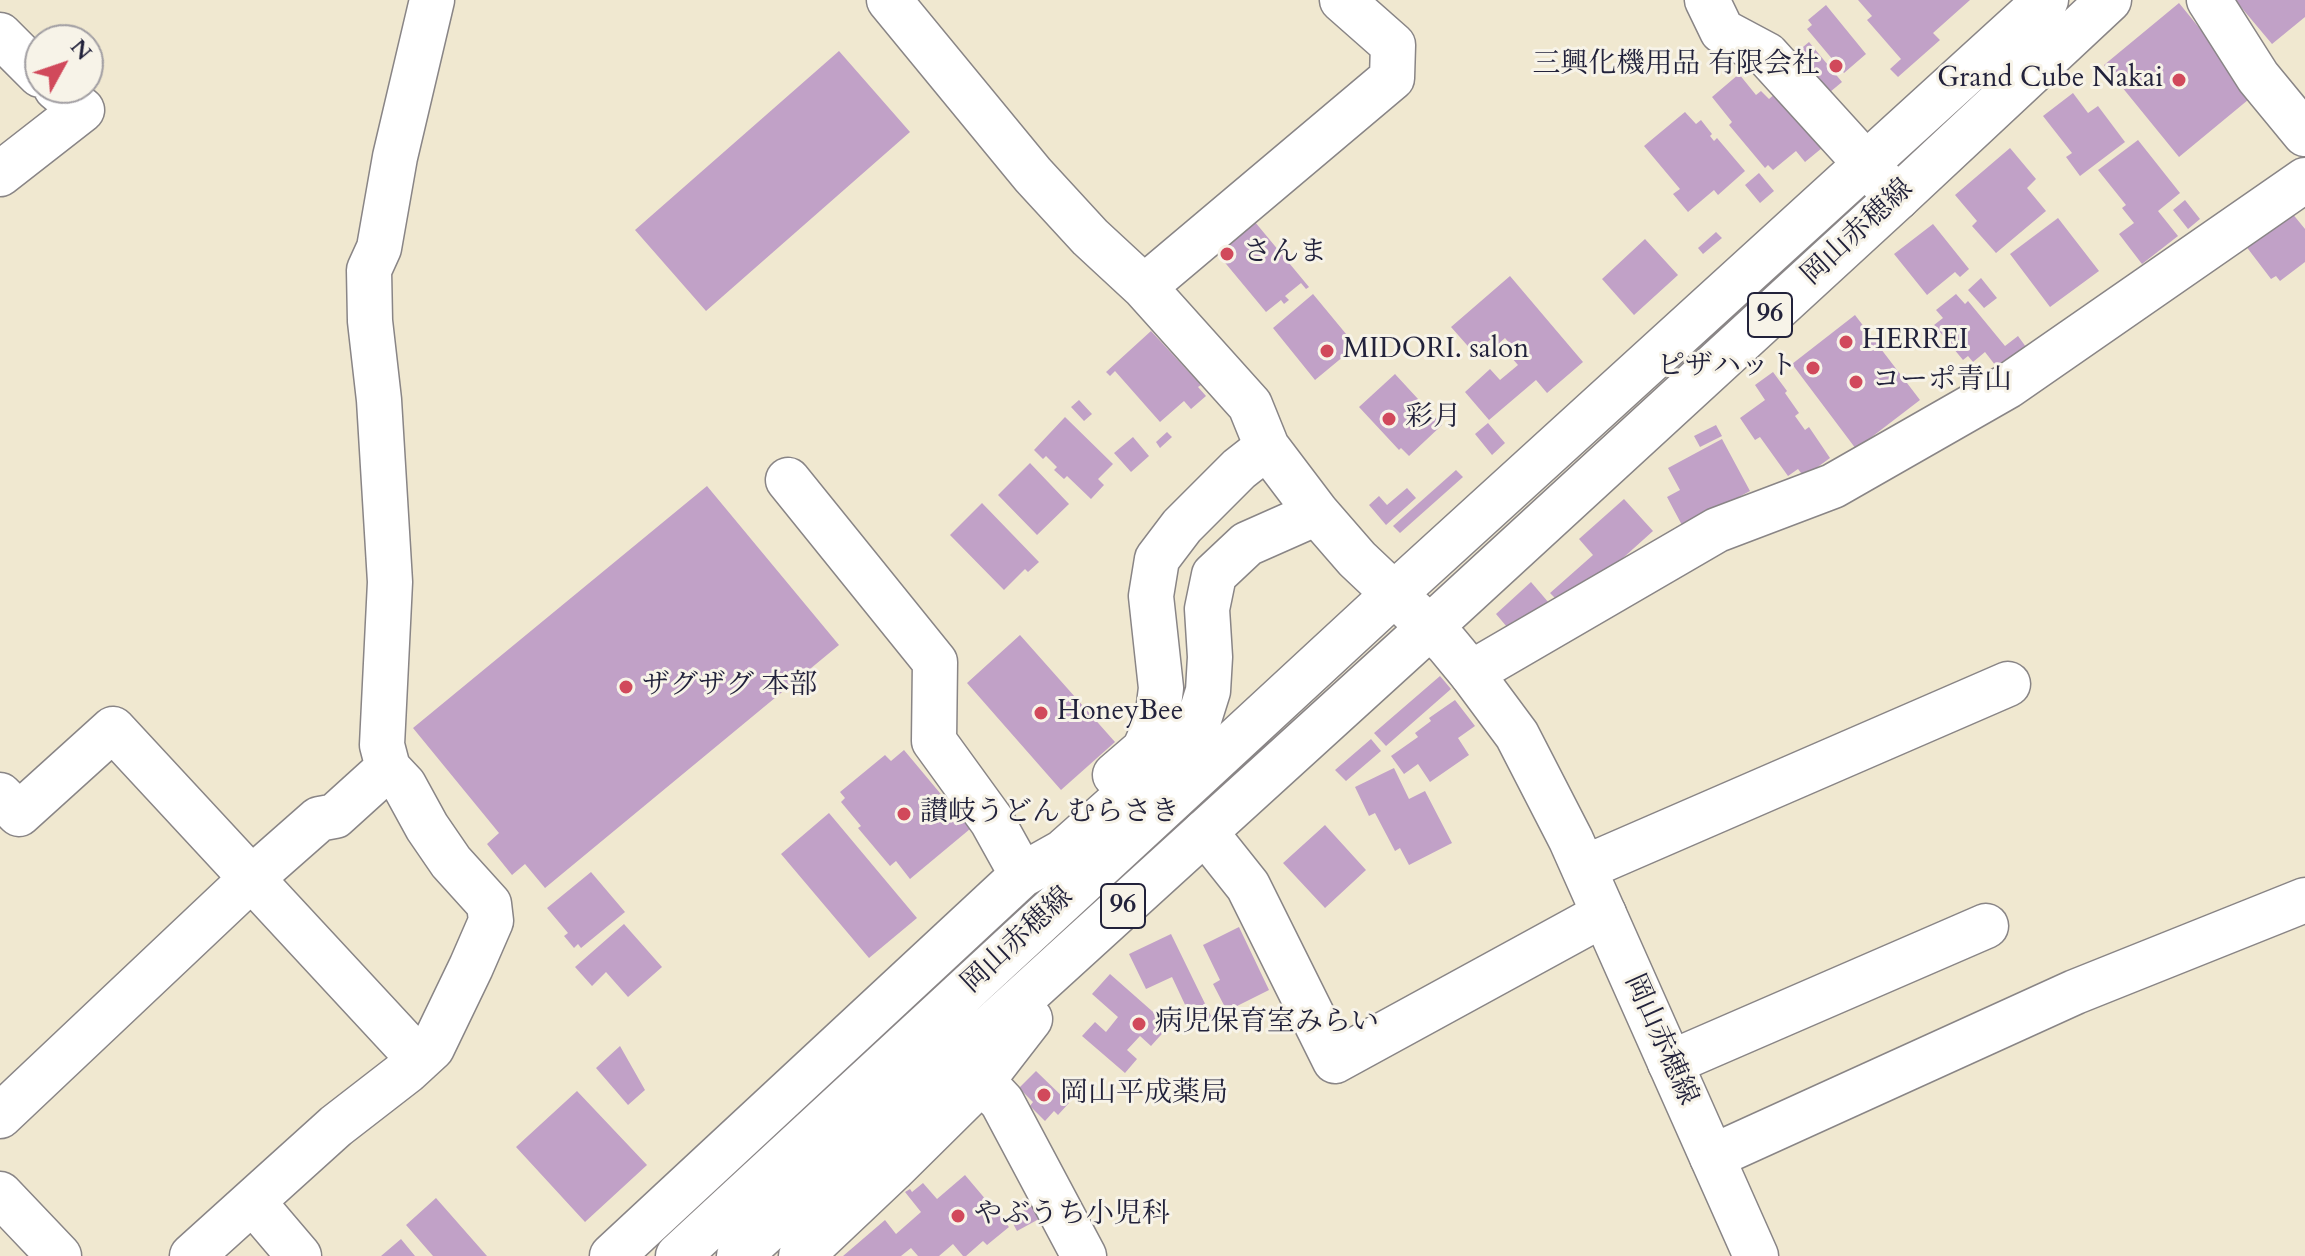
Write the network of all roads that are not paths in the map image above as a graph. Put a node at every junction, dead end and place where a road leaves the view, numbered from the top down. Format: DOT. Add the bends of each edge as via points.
graph roads {
  1 [pos="432,0"];
  2 [pos="889,0"];
  3 [pos="1342,0"];
  4 [pos="1707,0"];
  5 [pos="2046,0"];
  6 [pos="2109,0"];
  7 [pos="2209,0"];
  8 [pos="0,35"];
  9 [pos="24,59"];
  10 [pos="75,104"];
  11 [pos="2305,134"];
  12 [pos="1867,164"];
  13 [pos="0,174"];
  14 [pos="2305,180"];
  15 [pos="1897,198"];
  16 [pos="1144,287"];
  17 [pos="1267,447"];
  18 [pos="788,480"];
  19 [pos="1317,513"];
  20 [pos="1394,594"];
  21 [pos="1430,627"];
  22 [pos="1471,673"];
  23 [pos="2008,684"];
  24 [pos="388,768"];
  25 [pos="0,795"];
  26 [pos="1205,832"];
  27 [pos="1584,868"];
  28 [pos="1022,875"];
  29 [pos="252,878"];
  30 [pos="2305,900"];
  31 [pos="1604,914"];
  32 [pos="1986,926"];
  33 [pos="419,1059"];
  34 [pos="1670,1063"];
  35 [pos="970,1068"];
  36 [pos="0,1116"];
  37 [pos="1712,1157"];
  38 [pos="0,1194"];
  39 [pos="260,1210"];
  40 [pos="59,1256"];
  41 [pos="192,1256"];
  42 [pos="299,1256"];
  43 [pos="612,1256"];
  44 [pos="678,1256"];
  45 [pos="739,1256"];
  46 [pos="801,1256"];
  47 [pos="1084,1256"];
  48 [pos="1756,1256"];
  1 -- 24 [label="street" via="379,248 369,270 390,582 382,745"];
  2 -- 16 [label="street" via="1033,175"];
  3 -- 16 [label="street" via="1393,45 1392,78"];
  4 -- 12 [label="street" via="1722,31 1767,55"];
  5 -- 12 [label="street, 岡山赤穂線 / 96"];
  6 -- 15 [label="street, 岡山赤穂線 / 96"];
  7 -- 11 [label="street" via="2258,77"];
  8 -- 9 [label="street"];
  10 -- 13 [label="street" via="82,110"];
  12 -- 15 [label="street"];
  12 -- 20 [label="street, 岡山赤穂線 / 96"];
  14 -- 22 [label="street" via="2008,386 1833,486 1717,530"];
  15 -- 21 [label="street, 岡山赤穂線 / 96"];
  16 -- 17 [label="street" via="1250,405"];
  17 -- 19 [label="street"];
  17 -- 28 [label="street" via="1182,526 1157,559 1151,596 1161,688 1157,721 1144,750 1046,835"];
  18 -- 28 [label="street" via="935,662 934,741 992,821"];
  19 -- 20 [label="street"];
  19 -- 28 [label="street" via="1247,544 1214,575 1207,609 1208,691 1197,726 1063,852"];
  20 -- 21 [label="street, 岡山赤穂線"];
  20 -- 44 [label="street, 岡山赤穂線 / 96"];
  21 -- 22 [label="street, 岡山赤穂線"];
  21 -- 26 [label="street, 岡山赤穂線 / 96"];
  22 -- 27 [label="street, 岡山赤穂線" via="1517,735"];
  23 -- 27 [label="street"];
  24 -- 29 [label="street"];
  24 -- 33 [label="street" via="451,862 489,904 491,921 432,1048"];
  25 -- 29 [label="street" via="19,814 113,729"];
  26 -- 31 [label="street" via="1248,886 1335,1061"];
  26 -- 35 [label="street, 岡山赤穂線 / 96" via="1108,920"];
  27 -- 31 [label="street, 岡山赤穂線"];
  28 -- 43 [label="street"];
  29 -- 33 [label="street"];
  29 -- 36 [label="street"];
  30 -- 37 [label="street" via="2075,992"];
  31 -- 34 [label="street, 岡山赤穂線"];
  32 -- 34 [label="street"];
  33 -- 39 [label="street" via="336,1126"];
  34 -- 37 [label="street, 岡山赤穂線"];
  35 -- 45 [label="street"];
  35 -- 46 [label="street" via="892,1170"];
  35 -- 47 [label="street" via="1002,1102"];
  37 -- 48 [label="street, 岡山赤穂線"];
  38 -- 40 [label="street"];
  39 -- 41 [label="street"];
  39 -- 42 [label="street"];
}
